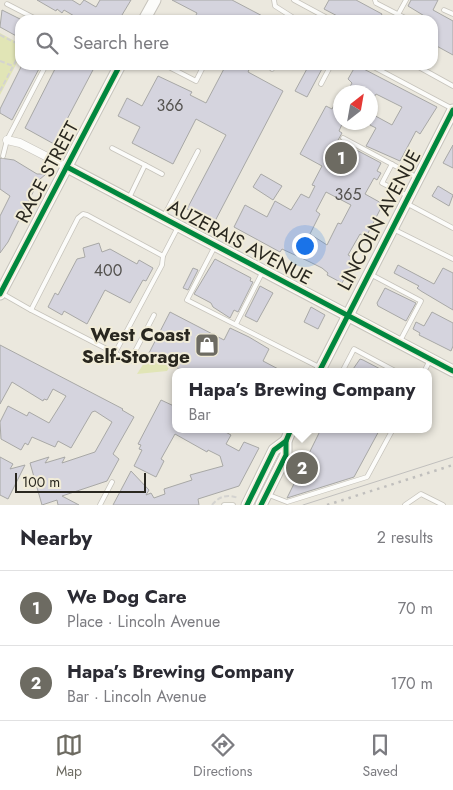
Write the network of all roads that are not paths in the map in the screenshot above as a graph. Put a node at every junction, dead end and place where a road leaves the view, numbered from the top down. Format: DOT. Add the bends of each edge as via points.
graph roads {
  1 [pos="155,0"];
  2 [pos="274,0"];
  3 [pos="294,0"];
  4 [pos="375,0"];
  5 [pos="406,0"];
  6 [pos="7,4"];
  7 [pos="444,10"];
  8 [pos="398,14"];
  9 [pos="453,14"];
  10 [pos="28,15"];
  11 [pos="147,15"];
  12 [pos="289,15"];
  13 [pos="322,15"];
  14 [pos="43,70"];
  15 [pos="117,70"];
  16 [pos="175,70"];
  17 [pos="202,70"];
  18 [pos="328,70"];
  19 [pos="379,70"];
  20 [pos="423,70"];
  21 [pos="321,84"];
  22 [pos="453,86"];
  23 [pos="453,110"];
  24 [pos="343,138"];
  25 [pos="7,140"];
  26 [pos="112,148"];
  27 [pos="198,151"];
  28 [pos="2,156"];
  29 [pos="392,164"];
  30 [pos="145,165"];
  31 [pos="67,167"];
  32 [pos="162,174"];
  33 [pos="418,178"];
  34 [pos="407,199"];
  35 [pos="128,200"];
  36 [pos="163,218"];
  37 [pos="178,227"];
  38 [pos="391,228"];
  39 [pos="453,228"];
  40 [pos="215,246"];
  41 [pos="163,256"];
  42 [pos="453,259"];
  43 [pos="263,272"];
  44 [pos="368,273"];
  45 [pos="0,293"];
  46 [pos="31,310"];
  47 [pos="154,315"];
  48 [pos="346,315"];
  49 [pos="236,324"];
  50 [pos="399,343"];
  51 [pos="114,353"];
  52 [pos="430,359"];
  53 [pos="316,368"];
  54 [pos="321,368"];
  55 [pos="344,368"];
  56 [pos="390,368"];
  57 [pos="426,368"];
  58 [pos="453,371"];
  59 [pos="289,433"];
  60 [pos="391,433"];
  61 [pos="286,441"];
  62 [pos="112,482"];
  63 [pos="267,494"];
  64 [pos="100,505"];
  65 [pos="224,505"];
  66 [pos="233,505"];
  67 [pos="247,505"];
  68 [pos="261,505"];
  69 [pos="405,505"];
  70 [pos="443,505"];
  1 -- 11 [label="main road"];
  2 -- 12 [label="lane" via="275,6"];
  3 -- 13 [label="lane"];
  4 -- 8 [label="lane"];
  5 -- 8 [label="lane"];
  6 -- 10 [label="lane"];
  7 -- 9 [label="lane"];
  14 -- 25 [label="lane"];
  15 -- 31 [label="main road, RACE STREET"];
  16 -- 17 [label="lane" via="196,81"];
  18 -- 21 [label="lane"];
  19 -- 23 [label="lane"];
  20 -- 22 [label="lane"];
  23 -- 33 [label="main road, LINCOLN AVENUE"];
  24 -- 29 [label="lane"];
  25 -- 28 [label="lane"];
  25 -- 31 [label="street, AUZERAIS AVENUE" via="20,143"];
  26 -- 30 [label="lane"];
  27 -- 36 [label="lane"];
  29 -- 33 [label="lane"];
  29 -- 34 [label="lane" via="382,183"];
  30 -- 32 [label="lane"];
  30 -- 35 [label="lane"];
  31 -- 35 [label="main road, AUZERAIS AVENUE"];
  31 -- 45 [label="main road, RACE STREET"];
  33 -- 34 [label="main road, LINCOLN AVENUE"];
  34 -- 38 [label="main road, LINCOLN AVENUE"];
  34 -- 39 [label="lane"];
  35 -- 36 [label="main road, AUZERAIS AVENUE"];
  36 -- 37 [label="main road, AUZERAIS AVENUE"];
  37 -- 40 [label="main road, AUZERAIS AVENUE"];
  37 -- 41 [label="lane"];
  38 -- 42 [label="lane"];
  38 -- 44 [label="main road, LINCOLN AVENUE"];
  40 -- 43 [label="main road, AUZERAIS AVENUE"];
  40 -- 49 [label="lane" via="187,300"];
  41 -- 46 [label="lane" via="83,214"];
  41 -- 51 [label="lane" via="162,265"];
  43 -- 48 [label="main road, AUZERAIS AVENUE"];
  43 -- 49 [label="lane"];
  44 -- 48 [label="main road, LINCOLN AVENUE"];
  44 -- 50 [label="lane" via="421,301"];
  45 -- 46 [label="lane"];
  46 -- 51 [label="lane"];
  47 -- 51 [label="lane" via="130,361"];
  48 -- 50 [label="main road, AUZERAIS AVENUE"];
  48 -- 54 [label="main road, LINCOLN AVENUE"];
  49 -- 53 [label="lane"];
  50 -- 52 [label="main road, AUZERAIS AVENUE"];
  52 -- 57 [label="lane"];
  52 -- 58 [label="main road, AUZERAIS AVENUE"];
  55 -- 56 [label="lane" via="354,349"];
  59 -- 61 [label="main road"];
  60 -- 63 [label="lane" via="367,477 287,502"];
  61 -- 63 [label="main road" via="286,455"];
  61 -- 67 [label="main road" via="274,450"];
  62 -- 64 [label="lane"];
  63 -- 68 [label="main road"];
  65 -- 66 [label="lane"];
  69 -- 70 [label="lane" via="421,494"];
}
